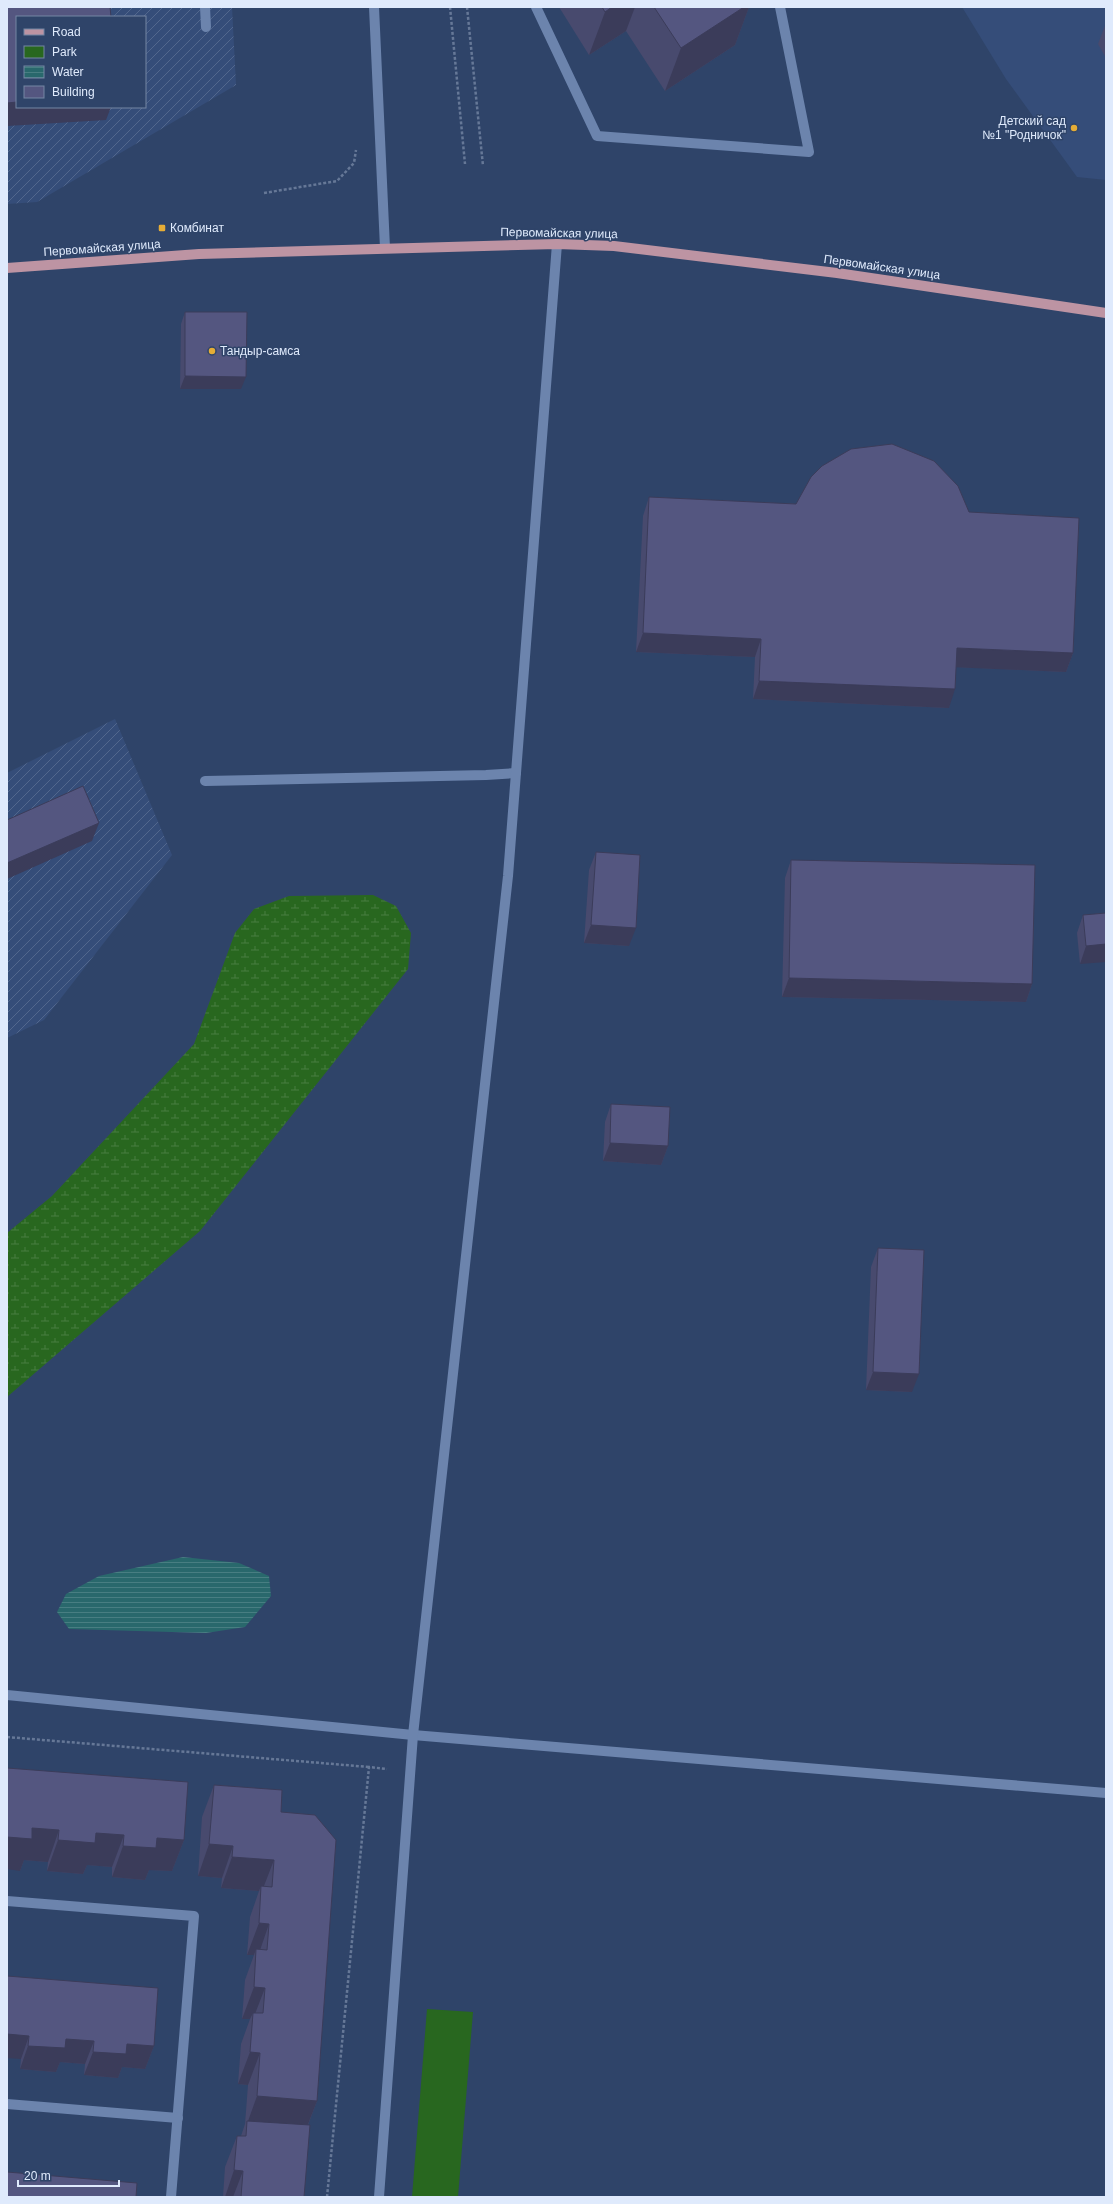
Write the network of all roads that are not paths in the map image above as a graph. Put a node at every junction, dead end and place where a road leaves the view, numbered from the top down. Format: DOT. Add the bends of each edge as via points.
graph roads {
  1 [pos="204,7"];
  2 [pos="374,7"];
  3 [pos="536,7"];
  4 [pos="780,7"];
  5 [pos="206,27"];
  6 [pos="557,244"];
  7 [pos="385,248"];
  8 [pos="7,268"];
  9 [pos="1106,313"];
  10 [pos="516,773"];
  11 [pos="205,781"];
  12 [pos="7,1695"];
  13 [pos="413,1735"];
  14 [pos="1106,1793"];
  15 [pos="7,1901"];
  16 [pos="7,2104"];
  17 [pos="178,2118"];
  18 [pos="171,2197"];
  19 [pos="379,2197"];
  1 -- 5 [label="street"];
  2 -- 7 [label="street"];
  3 -- 4 [label="street" via="597,136 809,152"];
  6 -- 7 [label="main road, Первомайская улица"];
  6 -- 9 [label="main road, Первомайская улица" via="614,246 829,272"];
  6 -- 10 [label="street"];
  7 -- 8 [label="main road, Первомайская улица" via="200,254"];
  10 -- 11 [label="street"];
  10 -- 13 [label="street" via="508,876"];
  12 -- 13 [label="street"];
  13 -- 14 [label="street"];
  13 -- 19 [label="street"];
  15 -- 17 [label="street" via="194,1916"];
  16 -- 17 [label="street"];
  17 -- 18 [label="street"];
}
